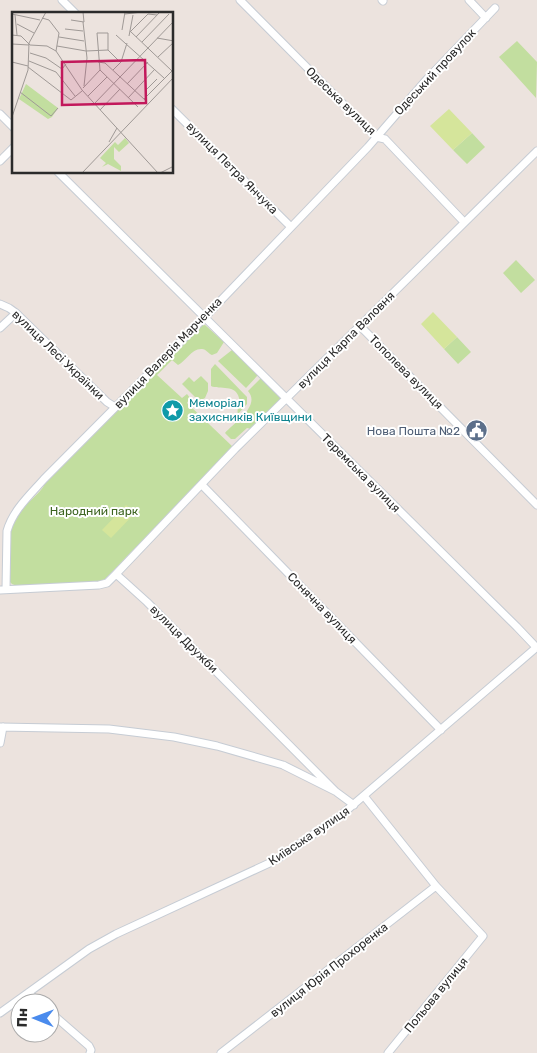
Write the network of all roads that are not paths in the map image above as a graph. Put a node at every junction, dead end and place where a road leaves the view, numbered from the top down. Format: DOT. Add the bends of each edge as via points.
graph roads {
  1 [pos="62,0"];
  2 [pos="240,0"];
  3 [pos="469,0"];
  4 [pos="495,8"];
  5 [pos="74,12"];
  6 [pos="486,18"];
  7 [pos="174,111"];
  8 [pos="0,114"];
  9 [pos="12,126"];
  10 [pos="376,137"];
  11 [pos="12,149"];
  12 [pos="537,151"];
  13 [pos="0,161"];
  14 [pos="60,174"];
  15 [pos="464,222"];
  16 [pos="292,226"];
  17 [pos="0,304"];
  18 [pos="16,313"];
  19 [pos="204,318"];
  20 [pos="359,325"];
  21 [pos="0,328"];
  22 [pos="286,399"];
  23 [pos="114,407"];
  24 [pos="202,485"];
  25 [pos="537,505"];
  26 [pos="116,574"];
  27 [pos="3,589"];
  28 [pos="537,647"];
  29 [pos="2,727"];
  30 [pos="441,730"];
  31 [pos="0,743"];
  32 [pos="335,791"];
  33 [pos="364,796"];
  34 [pos="354,806"];
  35 [pos="436,886"];
  36 [pos="28,993"];
  37 [pos="60,1021"];
  38 [pos="90,1053"];
  39 [pos="221,1053"];
  40 [pos="388,1053"];
  1 -- 5 [label="street"];
  2 -- 10 [label="street, Одеська вулиця"];
  3 -- 6 [label="street"];
  4 -- 6 [label="street, Одеський провулок"];
  6 -- 10 [label="street, Одеський провулок"];
  7 -- 16 [label="street, вулиця Петра Янчука"];
  8 -- 9 [label="street"];
  10 -- 15 [label="street, Одеська вулиця" via="385,139"];
  10 -- 16 [label="street, вулиця Валерія Марченка"];
  11 -- 13 [label="street"];
  12 -- 15 [label="street, вулиця Карпа Валовня"];
  14 -- 19 [label="street, Теремська вулиця"];
  15 -- 20 [label="street, вулиця Карпа Валовня"];
  16 -- 19 [label="street, вулиця Валерія Марченка"];
  17 -- 18 [label="street, вулиця Лесі Українки"];
  18 -- 21 [label="street"];
  18 -- 23 [label="street, вулиця Лесі Українки"];
  19 -- 22 [label="street, Теремська вулиця"];
  19 -- 23 [label="street, вулиця Валерія Марченка"];
  20 -- 22 [label="street, вулиця Карпа Валовня"];
  20 -- 25 [label="street, Тополева вулиця"];
  22 -- 24 [label="street, вулиця Карпа Валовня"];
  22 -- 28 [label="street, Теремська вулиця"];
  23 -- 27 [label="street, вулиця Валерія Марченка" via="15,513 7,531"];
  24 -- 26 [label="street, вулиця Карпа Валовня"];
  24 -- 30 [label="street, Сонячна вулиця"];
  26 -- 27 [label="street" via="107,584"];
  26 -- 32 [label="street, вулиця Дружби"];
  28 -- 30 [label="street, Київська вулиця"];
  29 -- 31 [label="street"];
  29 -- 32 [label="street" via="109,729 174,738 283,765"];
  30 -- 33 [label="street, Київська вулиця"];
  32 -- 34 [label="street"];
  33 -- 34 [label="street, Київська вулиця"];
  33 -- 35 [label="street"];
  34 -- 36 [label="street, Київська вулиця" via="276,860 116,934"];
  35 -- 39 [label="street, вулиця Юрія Прохоренка"];
  35 -- 40 [label="street, Польова вулиця" via="483,936"];
  37 -- 38 [label="street" via="89,1046"];
}
